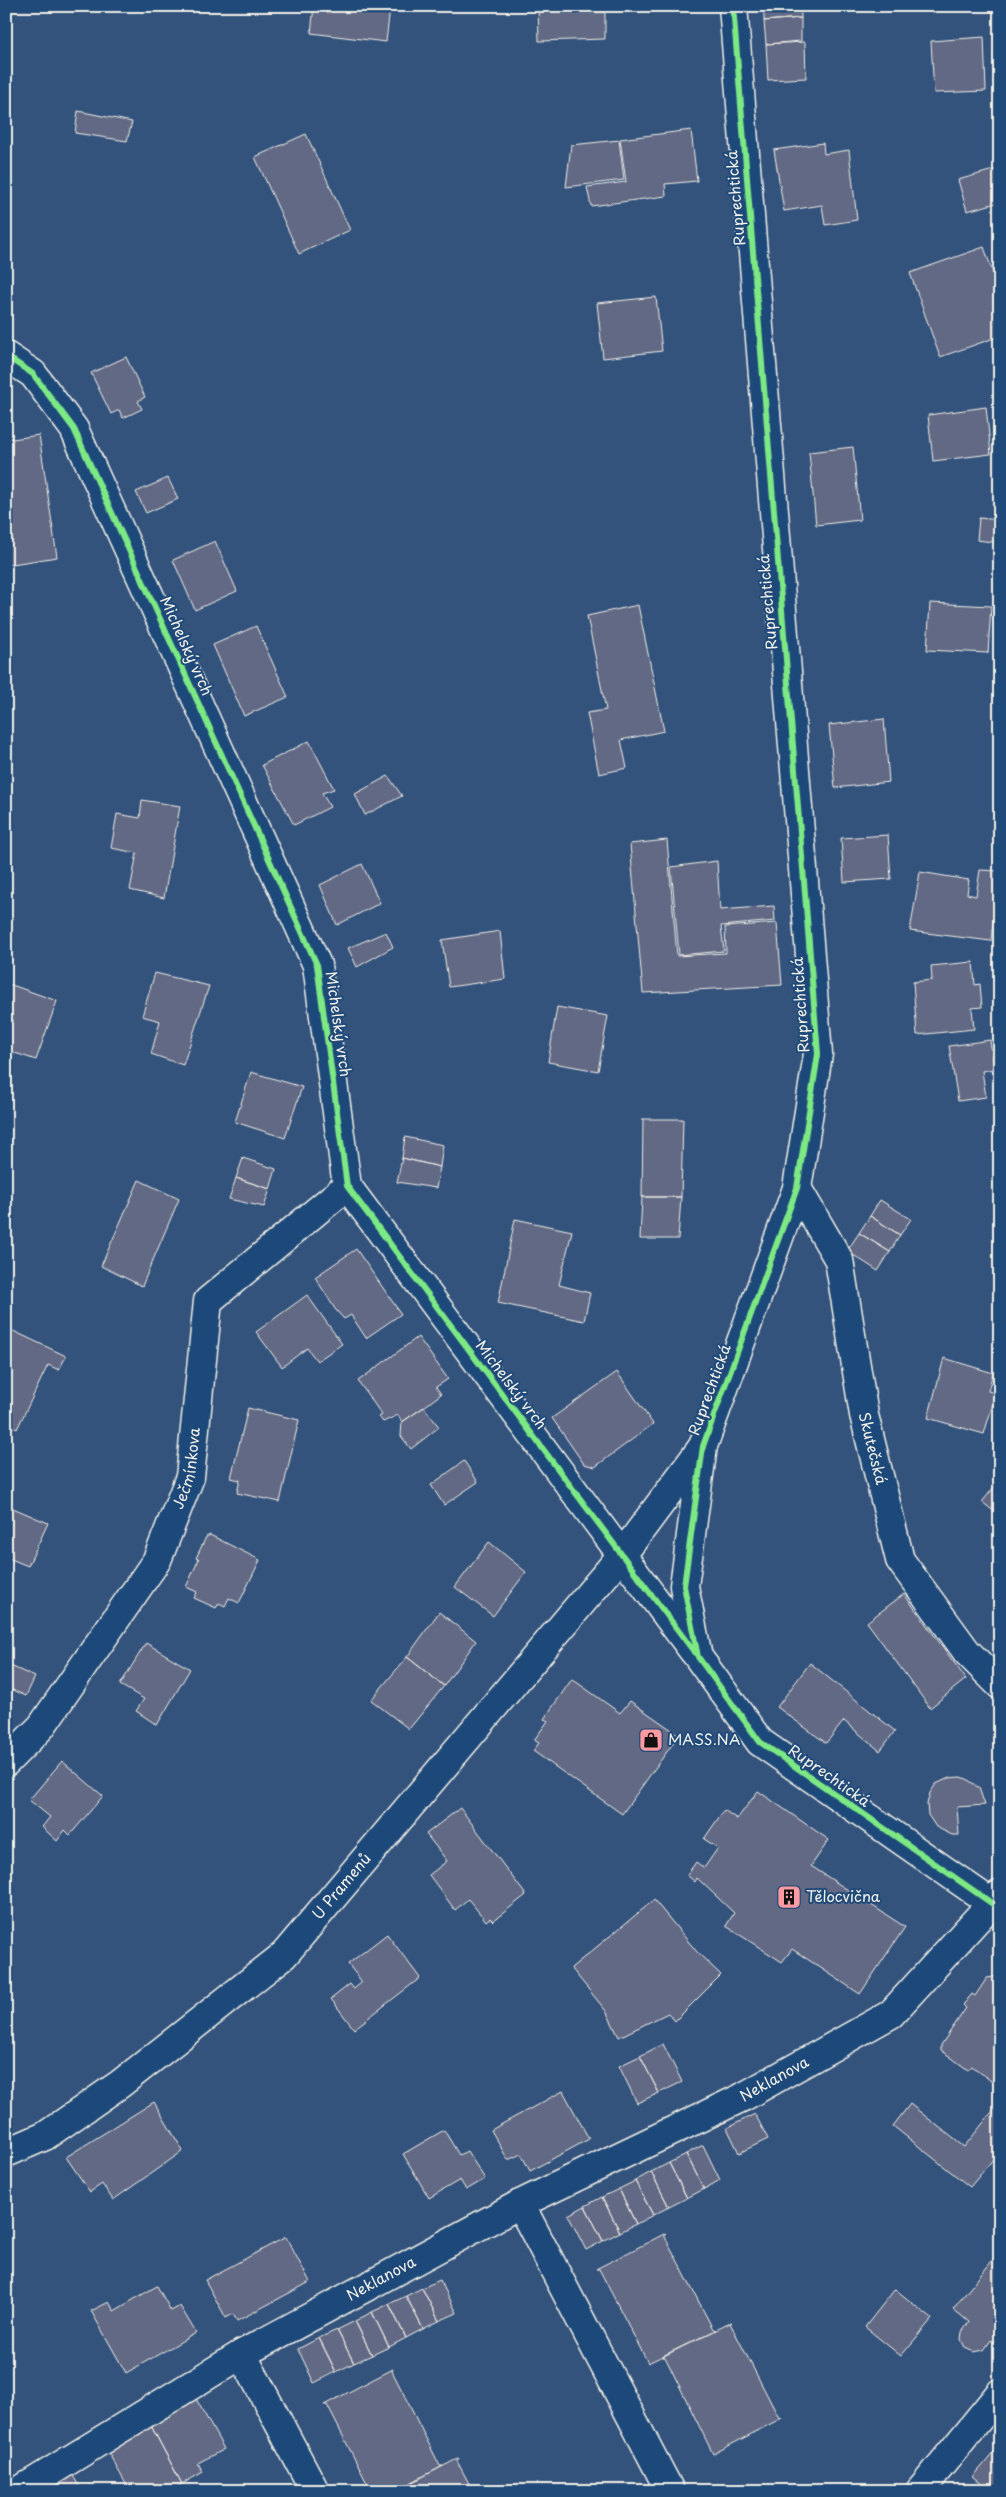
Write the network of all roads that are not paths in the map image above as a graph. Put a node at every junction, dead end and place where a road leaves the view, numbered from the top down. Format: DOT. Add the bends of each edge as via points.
graph roads {
  1 [pos="733,6"];
  2 [pos="6,356"];
  3 [pos="346,1186"];
  4 [pos="797,1188"];
  5 [pos="703,1446"];
  6 [pos="622,1555"];
  7 [pos="698,1657"];
  8 [pos="1000,1685"];
  9 [pos="6,1762"];
  10 [pos="997,1902"];
  11 [pos="6,2153"];
  12 [pos="520,2204"];
  13 [pos="242,2354"];
  14 [pos="1000,2393"];
  15 [pos="19,2491"];
  16 [pos="315,2491"];
  17 [pos="670,2491"];
  18 [pos="920,2491"];
  1 -- 4 [label="street, Ruprechtická" via="818,1054"];
  2 -- 3 [label="street, Michelský vrch" via="32,374 74,429 317,964"];
  3 -- 6 [label="street, Michelský vrch"];
  3 -- 9 [label="street, Ječmínkova" via="208,1301 190,1477 157,1560 41,1727"];
  4 -- 5 [label="street, Ruprechtická"];
  4 -- 8 [label="street, Skutečská" via="839,1260 864,1415 900,1560 967,1652"];
  5 -- 6 [label="street"];
  5 -- 7 [label="street, Ruprechtická" via="684,1586"];
  6 -- 7 [label="street, Michelský vrch"];
  6 -- 11 [label="street, U Pramenů" via="284,1955 120,2084 45,2136"];
  7 -- 10 [label="street, Ruprechtická" via="760,1742"];
  10 -- 12 [label="street, Neklanova" via="892,2014 743,2097"];
  12 -- 13 [label="street, Neklanova"];
  12 -- 17 [label="street"];
  13 -- 15 [label="street, Neklanova"];
  13 -- 16 [label="street"];
  14 -- 18 [label="street"];
}
